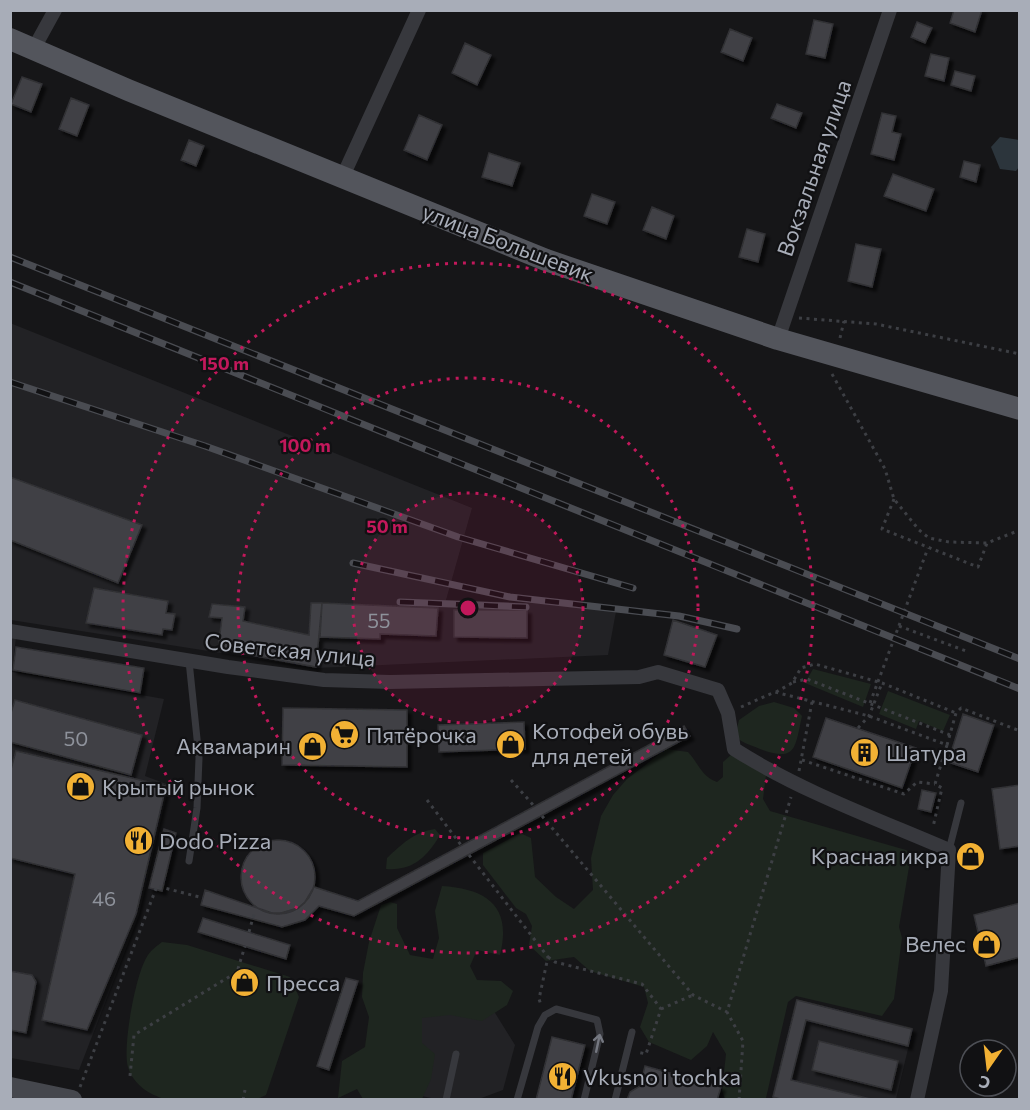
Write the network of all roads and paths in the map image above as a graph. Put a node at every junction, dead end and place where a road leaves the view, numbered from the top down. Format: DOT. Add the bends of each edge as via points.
graph roads {
  1 [pos="55,10"];
  2 [pos="419,10"];
  3 [pos="890,10"];
  4 [pos="10,39"];
  5 [pos="33,50"];
  6 [pos="343,176"];
  7 [pos="781,328"];
  8 [pos="837,354"];
  9 [pos="1020,354"];
  10 [pos="1020,409"];
  11 [pos="894,499"];
  12 [pos="1020,530"];
  13 [pos="987,543"];
  14 [pos="928,548"];
  15 [pos="898,626"];
  16 [pos="10,631"];
  17 [pos="966,651"];
  18 [pos="189,661"];
  19 [pos="792,683"];
  20 [pos="882,683"];
  21 [pos="775,692"];
  22 [pos="812,702"];
  23 [pos="870,704"];
  24 [pos="728,713"];
  25 [pos="956,713"];
  26 [pos="869,716"];
  27 [pos="858,728"];
  28 [pos="1020,731"];
  29 [pos="950,735"];
  30 [pos="947,745"];
  31 [pos="802,760"];
  32 [pos="511,780"];
  33 [pos="796,782"];
  34 [pos="935,783"];
  35 [pos="427,800"];
  36 [pos="962,803"];
  37 [pos="534,806"];
  38 [pos="542,816"];
  39 [pos="461,845"];
  40 [pos="949,850"];
  41 [pos="469,855"];
  42 [pos="189,861"];
  43 [pos="202,898"];
  44 [pos="254,914"];
  45 [pos="249,932"];
  46 [pos="245,946"];
  47 [pos="548,957"];
  48 [pos="693,995"];
  49 [pos="661,1009"];
  50 [pos="727,1012"];
  51 [pos="545,1015"];
  52 [pos="632,1032"];
  53 [pos="628,1050"];
  54 [pos="456,1054"];
  55 [pos="84,1074"];
  56 [pos="130,1076"];
  57 [pos="10,1087"];
  58 [pos="245,1090"];
  59 [pos="72,1100"];
  60 [pos="243,1100"];
  61 [pos="446,1100"];
  62 [pos="517,1100"];
  63 [pos="584,1100"];
  64 [pos="615,1100"];
  65 [pos="739,1100"];
  66 [pos="917,1100"];
  1 -- 5 [label="street"];
  2 -- 6 [label="street"];
  3 -- 7 [label="street, Вокзальная улица"];
  4 -- 5 [label="main road, улица Большевик"];
  5 -- 6 [label="main road, улица Большевик"];
  6 -- 7 [label="main road, улица Большевик" via="546,260"];
  7 -- 8 [label="main road, улица Большевик"];
  7 -- 9 [label="path" via="876,324"];
  8 -- 10 [label="main road, улица Большевик"];
  8 -- 11 [label="path" via="832,375 885,469"];
  11 -- 13 [label="path" via="929,538"];
  11 -- 14 [label="path" via="882,529"];
  12 -- 13 [label="path"];
  13 -- 14 [label="path" via="978,567"];
  14 -- 15 [label="path"];
  15 -- 17 [label="path"];
  15 -- 23 [label="path"];
  16 -- 18 [label="street, Советская улица"];
  18 -- 24 [label="street, Советская улица" via="324,680 390,682 639,677 658,672 718,690"];
  18 -- 42 [label="lane" via="199,758"];
  19 -- 20 [label="path" via="801,668 815,664"];
  19 -- 21 [label="path"];
  19 -- 23 [label="path" via="807,679"];
  20 -- 25 [label="path"];
  20 -- 26 [label="path"];
  21 -- 22 [label="path"];
  21 -- 24 [label="path"];
  22 -- 26 [label="path"];
  22 -- 31 [label="path"];
  23 -- 29 [label="path"];
  24 -- 33 [label="street" via="734,749"];
  25 -- 28 [label="path" via="962,708"];
  25 -- 29 [label="path"];
  26 -- 27 [label="path"];
  26 -- 30 [label="path"];
  29 -- 30 [label="path"];
  30 -- 34 [label="path"];
  31 -- 33 [label="path"];
  31 -- 34 [label="path" via="904,794 917,782"];
  32 -- 37 [label="path"];
  33 -- 40 [label="street"];
  33 -- 50 [label="path"];
  34 -- 40 [label="path" via="942,788 932,829"];
  35 -- 39 [label="path"];
  36 -- 40 [label="lane"];
  38 -- 48 [label="path"];
  40 -- 66 [label="street" via="941,991"];
  41 -- 47 [label="path"];
  43 -- 55 [label="path" via="157,886"];
  44 -- 45 [label="path"];
  46 -- 56 [label="path" via="237,972 134,1035"];
  47 -- 49 [label="path" via="642,984"];
  47 -- 51 [label="path" via="539,999"];
  48 -- 49 [label="path"];
  48 -- 50 [label="path"];
  49 -- 53 [label="path" via="646,1054"];
  50 -- 65 [label="path" via="743,1041"];
  51 -- 62 [label="lane"];
  63 -- 51 [label="lane, one-way" via="600,1034 597,1020 556,1009"];
  52 -- 53 [label="lane"];
  53 -- 64 [label="lane"];
  54 -- 61 [label="lane"];
  57 -- 59 [label="street"];
  58 -- 60 [label="path"];
}
